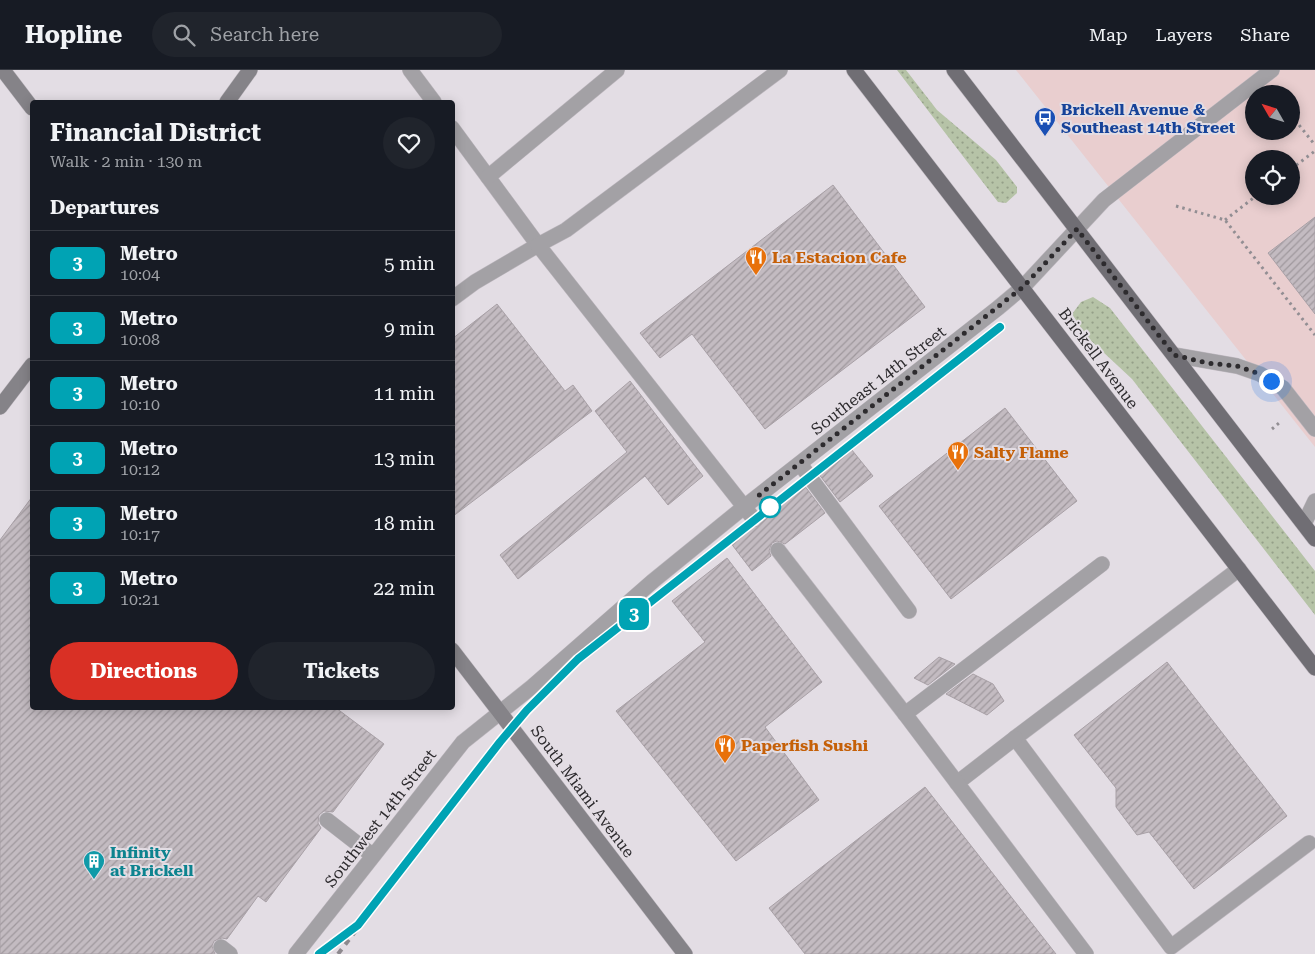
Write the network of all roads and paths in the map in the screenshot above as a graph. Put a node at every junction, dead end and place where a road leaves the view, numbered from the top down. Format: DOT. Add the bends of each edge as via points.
graph roads {
  1 [pos="3,70"];
  2 [pos="250,70"];
  3 [pos="410,70"];
  4 [pos="617,70"];
  5 [pos="780,70"];
  6 [pos="854,70"];
  7 [pos="954,70"];
  8 [pos="1272,70"];
  9 [pos="228,100"];
  10 [pos="432,100"];
  11 [pos="30,105"];
  12 [pos="1300,125"];
  13 [pos="455,132"];
  14 [pos="1315,145"];
  15 [pos="1315,150"];
  16 [pos="1300,162"];
  17 [pos="488,177"];
  18 [pos="1245,205"];
  19 [pos="1176,206"];
  20 [pos="1225,220"];
  21 [pos="1077,229"];
  22 [pos="538,245"];
  23 [pos="1023,287"];
  24 [pos="455,297"];
  25 [pos="1315,335"];
  26 [pos="1174,355"];
  27 [pos="30,367"];
  28 [pos="0,407"];
  29 [pos="1315,429"];
  30 [pos="800,464"];
  31 [pos="1315,502"];
  32 [pos="748,512"];
  33 [pos="1304,524"];
  34 [pos="1315,539"];
  35 [pos="778,550"];
  36 [pos="1102,564"];
  37 [pos="1239,569"];
  38 [pos="909,611"];
  39 [pos="455,654"];
  40 [pos="1315,668"];
  41 [pos="500,712"];
  42 [pos="905,714"];
  43 [pos="1015,738"];
  44 [pos="957,783"];
  45 [pos="327,820"];
  46 [pos="1309,843"];
  47 [pos="372,856"];
  48 [pos="296,954"];
  49 [pos="685,954"];
  50 [pos="1086,954"];
  1 -- 11 [label="main road"];
  2 -- 9 [label="main road"];
  3 -- 10 [label="street"];
  4 -- 17 [label="street"];
  5 -- 22 [label="street" via="566,230"];
  6 -- 23 [label="main road, Brickell Avenue"];
  7 -- 21 [label="main road"];
  8 -- 21 [label="street, Southeast 14th Street" via="1104,200"];
  12 -- 14 [label="path"];
  13 -- 17 [label="street"];
  15 -- 16 [label="path"];
  17 -- 22 [label="street"];
  18 -- 20 [label="path"];
  19 -- 20 [label="path"];
  20 -- 25 [label="path"];
  21 -- 23 [label="street, Southeast 14th Street"];
  21 -- 26 [label="main road"];
  22 -- 24 [label="street"];
  22 -- 32 [label="street"];
  23 -- 30 [label="street, Southeast 14th Street"];
  23 -- 37 [label="main road, Brickell Avenue"];
  26 -- 29 [label="street" via="1237,366 1260,374 1283,388"];
  26 -- 33 [label="main road"];
  27 -- 28 [label="main road"];
  30 -- 32 [label="street, Southeast 14th Street"];
  30 -- 38 [label="street"];
  31 -- 33 [label="street"];
  32 -- 41 [label="street, Southeast 14th Street"];
  33 -- 34 [label="main road"];
  35 -- 42 [label="street"];
  36 -- 42 [label="street"];
  37 -- 40 [label="main road, Brickell Avenue"];
  37 -- 43 [label="street"];
  39 -- 41 [label="main road, South Miami Avenue"];
  41 -- 47 [label="street, Southwest 14th Street" via="463,742"];
  41 -- 49 [label="main road, South Miami Avenue"];
  42 -- 44 [label="street"];
  43 -- 44 [label="street"];
  43 -- 46 [label="street" via="1171,947"];
  44 -- 50 [label="street"];
  45 -- 47 [label="street"];
  47 -- 48 [label="street, Southwest 14th Street"];
}
